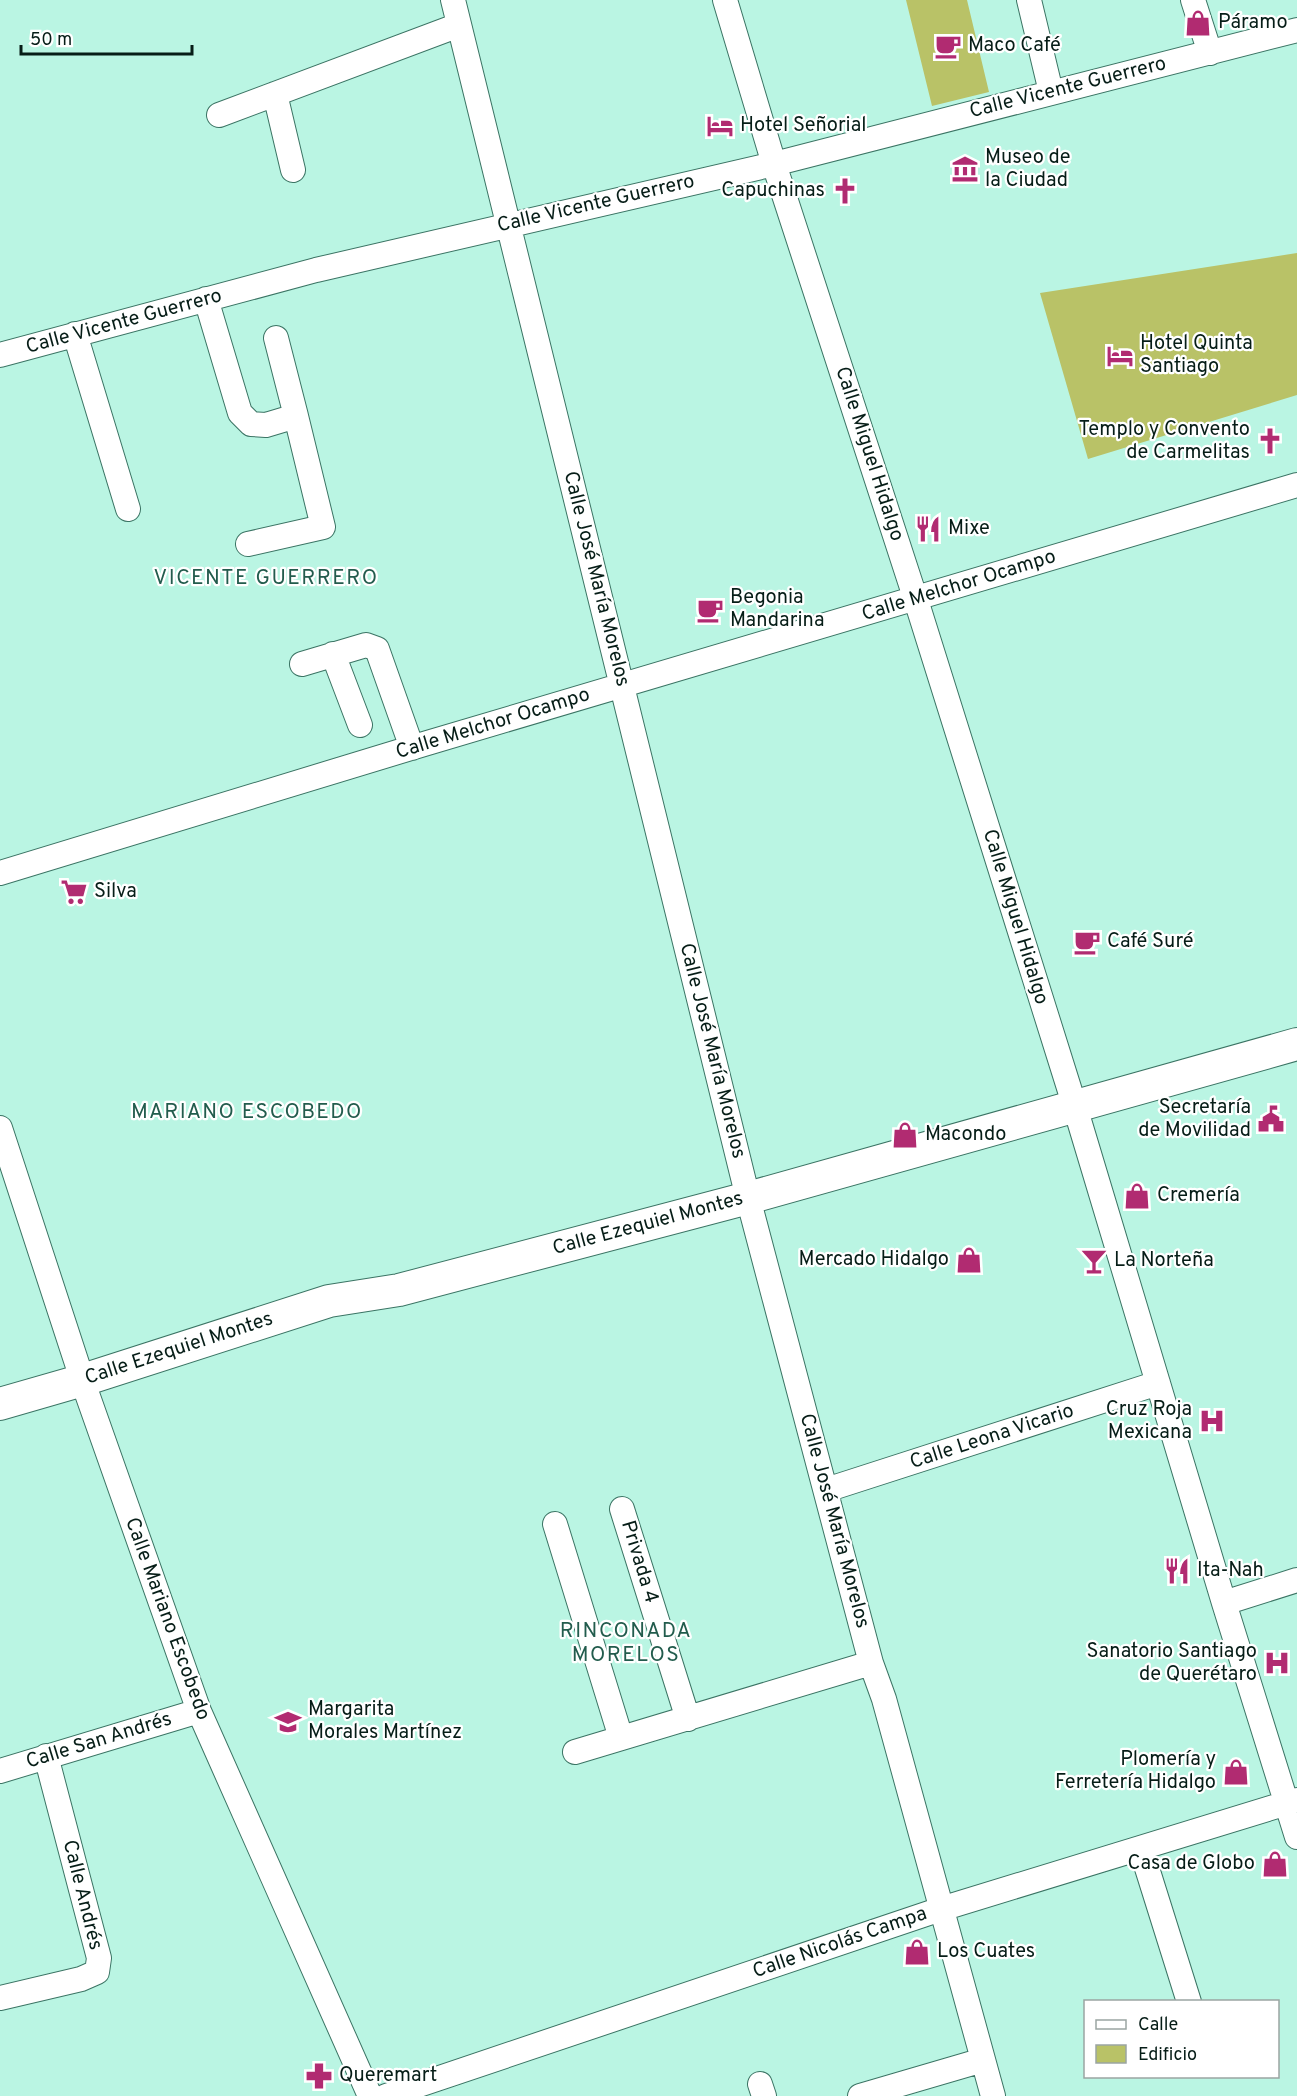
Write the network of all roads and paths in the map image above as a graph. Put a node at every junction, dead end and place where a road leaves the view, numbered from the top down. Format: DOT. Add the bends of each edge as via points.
graph roads {
  1 [pos="453,0"];
  2 [pos="725,0"];
  3 [pos="1029,0"];
  4 [pos="1193,0"];
  5 [pos="459,25"];
  6 [pos="1297,30"];
  7 [pos="1210,52"];
  8 [pos="1050,92"];
  9 [pos="275,94"];
  10 [pos="219,115"];
  11 [pos="774,164"];
  12 [pos="294,170"];
  13 [pos="508,224"];
  14 [pos="206,300"];
  15 [pos="75,334"];
  16 [pos="276,338"];
  17 [pos="0,355"];
  18 [pos="296,416"];
  19 [pos="1297,485"];
  20 [pos="128,509"];
  21 [pos="248,544"];
  22 [pos="916,600"];
  23 [pos="333,654"];
  24 [pos="302,664"];
  25 [pos="623,686"];
  26 [pos="360,725"];
  27 [pos="412,748"];
  28 [pos="0,873"];
  29 [pos="1297,1044"];
  30 [pos="1075,1107"];
  31 [pos="0,1128"];
  32 [pos="748,1198"];
  33 [pos="83,1380"];
  34 [pos="1158,1383"];
  35 [pos="0,1404"];
  36 [pos="826,1490"];
  37 [pos="622,1509"];
  38 [pos="555,1524"];
  39 [pos="1297,1580"];
  40 [pos="1224,1604"];
  41 [pos="871,1663"];
  42 [pos="199,1711"];
  43 [pos="688,1719"];
  44 [pos="621,1738"];
  45 [pos="575,1752"];
  46 [pos="46,1756"];
  47 [pos="0,1771"];
  48 [pos="1292,1801"];
  49 [pos="1297,1837"];
  50 [pos="1141,1849"];
  51 [pos="941,1909"];
  52 [pos="0,1998"];
  53 [pos="1189,2000"];
  54 [pos="983,2060"];
  55 [pos="370,2096"];
  56 [pos="386,2096"];
  57 [pos="860,2096"];
  58 [pos="993,2096"];
  1 -- 5 [label="street, Calle José María Morelos"];
  2 -- 11 [label="street, Calle Miguel Hidalgo"];
  3 -- 8 [label="street"];
  4 -- 7 [label="street"];
  5 -- 9 [label="street"];
  5 -- 13 [label="street, Calle José María Morelos"];
  6 -- 7 [label="street, Calle Vicente Guerrero"];
  7 -- 8 [label="street, Calle Vicente Guerrero"];
  8 -- 11 [label="street, Calle Vicente Guerrero"];
  9 -- 10 [label="street"];
  9 -- 12 [label="street"];
  11 -- 13 [label="street, Calle Vicente Guerrero"];
  11 -- 22 [label="street, Calle Miguel Hidalgo"];
  13 -- 14 [label="street, Calle Vicente Guerrero"];
  13 -- 25 [label="street, Calle José María Morelos"];
  14 -- 15 [label="street, Calle Vicente Guerrero"];
  14 -- 18 [label="street" via="240,413 251,424"];
  15 -- 17 [label="street, Calle Vicente Guerrero"];
  15 -- 20 [label="street"];
  16 -- 18 [label="street"];
  18 -- 21 [label="street" via="323,527"];
  19 -- 22 [label="street, Calle Melchor Ocampo"];
  22 -- 25 [label="street, Calle Melchor Ocampo"];
  22 -- 30 [label="street, Calle Miguel Hidalgo"];
  23 -- 24 [label="street"];
  23 -- 26 [label="street"];
  23 -- 27 [label="street" via="366,645 377,650"];
  25 -- 27 [label="street, Calle Melchor Ocampo"];
  25 -- 32 [label="street, Calle José María Morelos"];
  27 -- 28 [label="street, Calle Melchor Ocampo"];
  29 -- 30 [label="main road, Calle Ezequiel Montes"];
  30 -- 32 [label="main road, Calle Ezequiel Montes"];
  30 -- 34 [label="street, Calle Miguel Hidalgo"];
  31 -- 33 [label="street, Calle Mariano Escobedo"];
  32 -- 33 [label="main road, Calle Ezequiel Montes" via="399,1290 329,1301"];
  32 -- 36 [label="street, Calle José María Morelos"];
  33 -- 35 [label="main road, Calle Ezequiel Montes"];
  33 -- 42 [label="street, Calle Mariano Escobedo"];
  34 -- 36 [label="street, Calle Leona Vicario"];
  34 -- 40 [label="street, Calle Miguel Hidalgo"];
  36 -- 41 [label="street, Calle José María Morelos"];
  37 -- 43 [label="street, Privada 4"];
  38 -- 44 [label="street"];
  39 -- 40 [label="street"];
  40 -- 48 [label="street, Calle Miguel Hidalgo"];
  41 -- 43 [label="street"];
  41 -- 51 [label="street, Calle José María Morelos"];
  42 -- 46 [label="street, Calle San Andrés"];
  42 -- 55 [label="street, Calle Mariano Escobedo"];
  43 -- 44 [label="street"];
  44 -- 45 [label="street"];
  46 -- 47 [label="street, Calle San Andrés"];
  46 -- 52 [label="street, Calle Andrés" via="99,1958 97,1972"];
  48 -- 49 [label="street, Calle Miguel Hidalgo"];
  48 -- 50 [label="street, Calle Nicolás Campa"];
  50 -- 51 [label="street, Calle Nicolás Campa"];
  50 -- 53 [label="street"];
  51 -- 54 [label="street, Calle José María Morelos"];
  51 -- 56 [label="street, Calle Nicolás Campa"];
  54 -- 57 [label="street"];
  54 -- 58 [label="street, Calle José María Morelos"];
}
